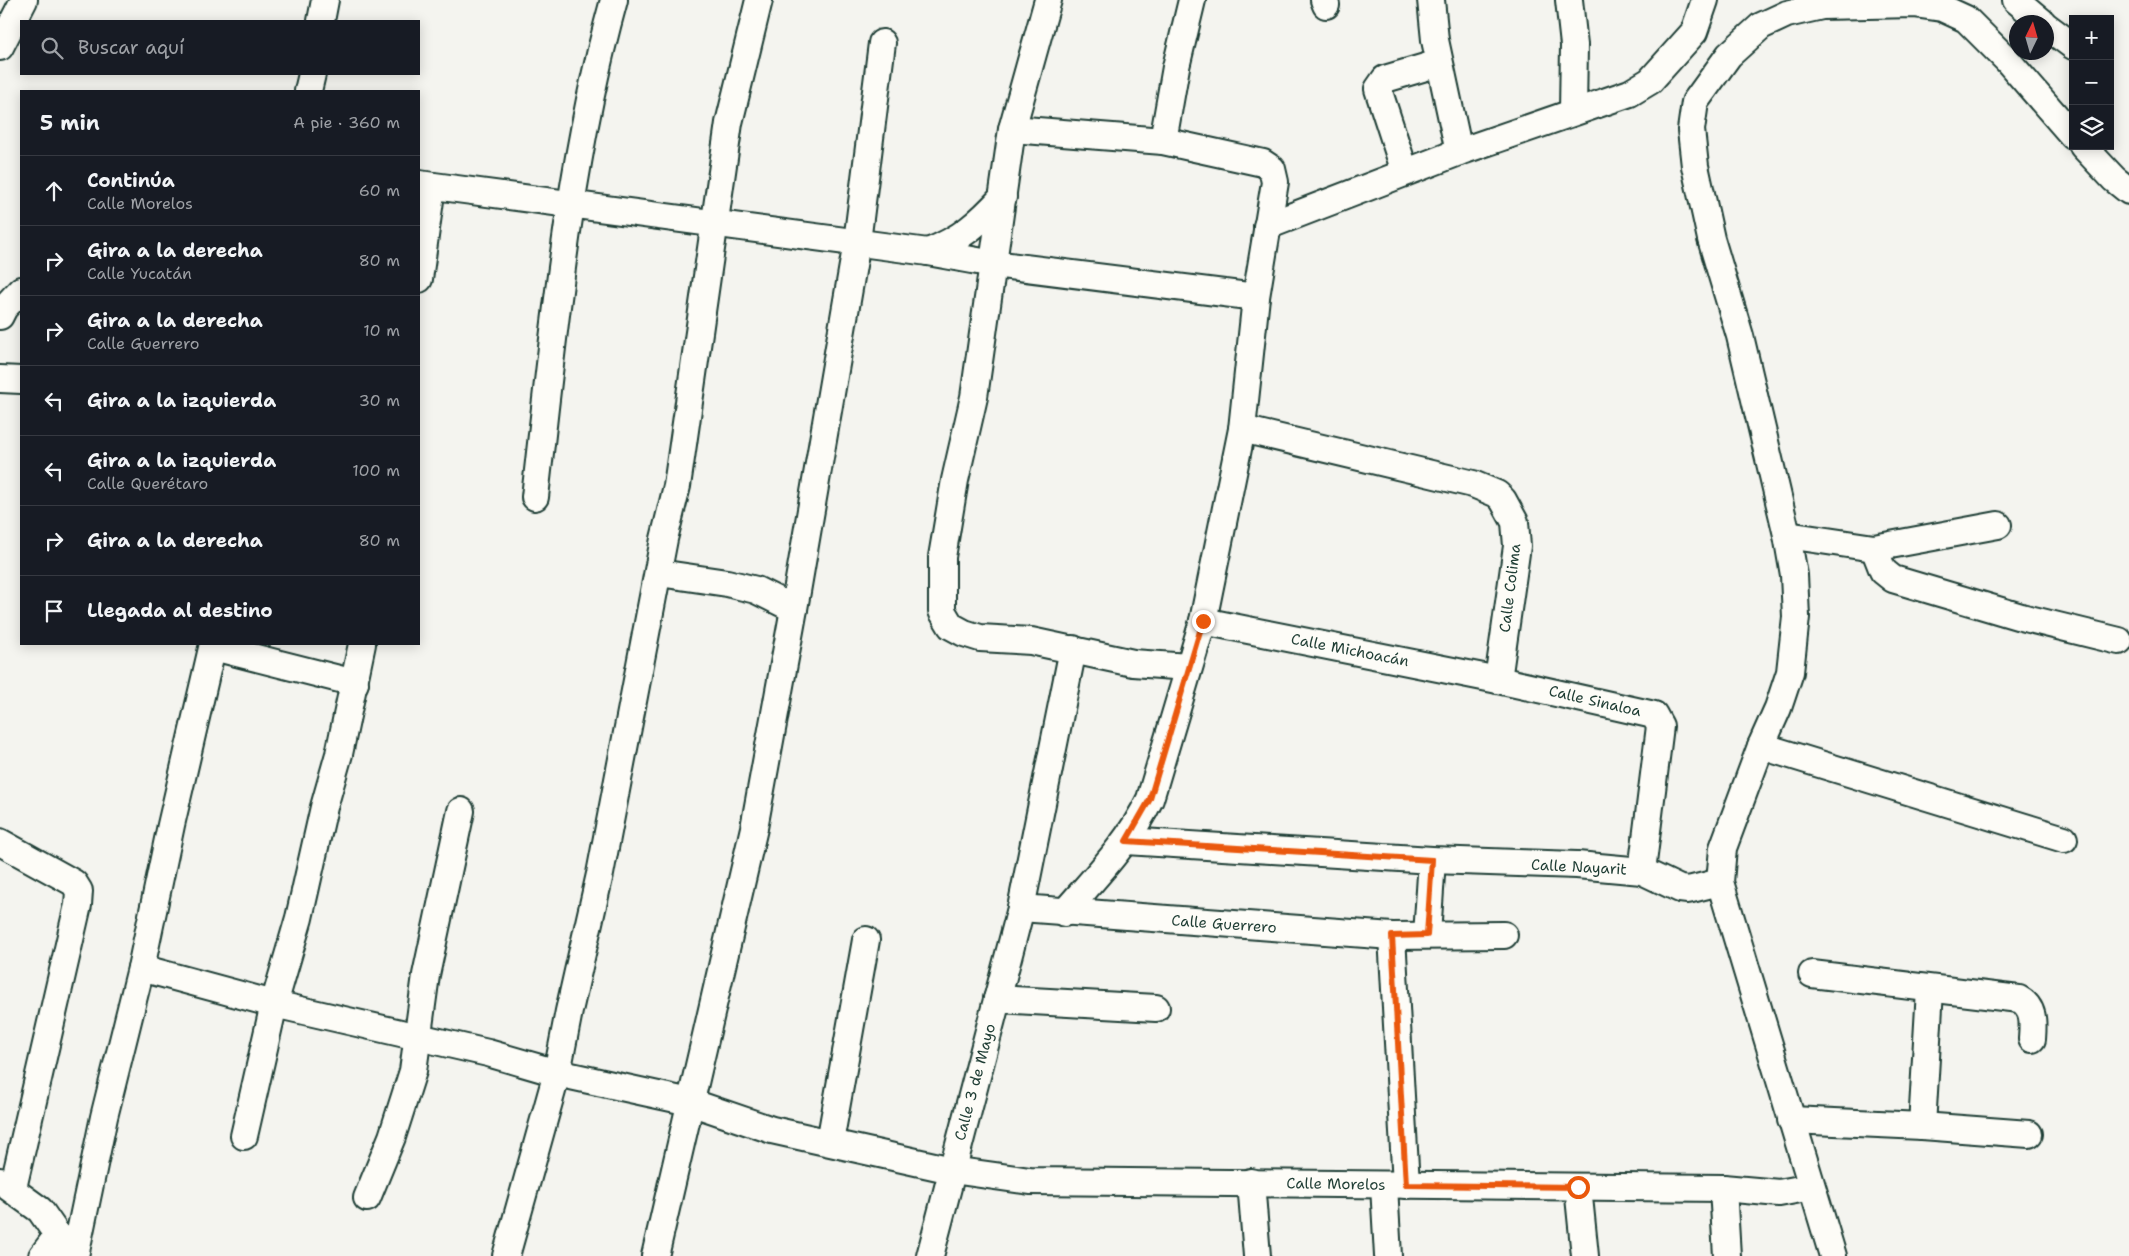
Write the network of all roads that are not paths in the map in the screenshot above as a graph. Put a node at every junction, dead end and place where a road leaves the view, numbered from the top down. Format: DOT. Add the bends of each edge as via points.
graph roads {
  1 [pos="24,0"];
  2 [pos="326,0"];
  3 [pos="614,0"];
  4 [pos="759,0"];
  5 [pos="1048,0"];
  6 [pos="1192,0"];
  7 [pos="1431,0"];
  8 [pos="1569,0"];
  9 [pos="1705,0"];
  10 [pos="2016,0"];
  11 [pos="2034,15"];
  12 [pos="322,20"];
  13 [pos="2054,32"];
  14 [pos="882,43"];
  15 [pos="2069,43"];
  16 [pos="1715,44"];
  17 [pos="0,47"];
  18 [pos="1439,63"];
  19 [pos="312,75"];
  20 [pos="308,90"];
  21 [pos="1573,112"];
  22 [pos="1012,129"];
  23 [pos="2069,131"];
  24 [pos="1163,141"];
  25 [pos="2087,150"];
  26 [pos="1460,152"];
  27 [pos="1405,172"];
  28 [pos="425,185"];
  29 [pos="2129,191"];
  30 [pos="1003,197"];
  31 [pos="570,205"];
  32 [pos="714,224"];
  33 [pos="1267,226"];
  34 [pos="857,242"];
  35 [pos="928,252"];
  36 [pos="420,263"];
  37 [pos="994,264"];
  38 [pos="20,291"];
  39 [pos="1256,297"];
  40 [pos="0,316"];
  41 [pos="0,379"];
  42 [pos="20,380"];
  43 [pos="1242,429"];
  44 [pos="535,497"];
  45 [pos="1998,524"];
  46 [pos="1787,535"];
  47 [pos="1874,548"];
  48 [pos="659,573"];
  49 [pos="794,609"];
  50 [pos="1203,621"];
  51 [pos="2119,641"];
  52 [pos="213,645"];
  53 [pos="362,645"];
  54 [pos="1073,649"];
  55 [pos="1188,667"];
  56 [pos="1498,680"];
  57 [pos="355,683"];
  58 [pos="1761,746"];
  59 [pos="461,811"];
  60 [pos="2064,839"];
  61 [pos="1126,841"];
  62 [pos="0,842"];
  63 [pos="1432,860"];
  64 [pos="1642,871"];
  65 [pos="1717,883"];
  66 [pos="1021,908"];
  67 [pos="1064,913"];
  68 [pos="1427,935"];
  69 [pos="1504,935"];
  70 [pos="1392,936"];
  71 [pos="866,940"];
  72 [pos="142,968"];
  73 [pos="1812,974"];
  74 [pos="1930,990"];
  75 [pos="997,999"];
  76 [pos="274,1004"];
  77 [pos="1156,1008"];
  78 [pos="418,1038"];
  79 [pos="2032,1039"];
  80 [pos="557,1073"];
  81 [pos="690,1102"];
  82 [pos="1790,1120"];
  83 [pos="1922,1126"];
  84 [pos="2029,1134"];
  85 [pos="244,1136"];
  86 [pos="830,1142"];
  87 [pos="952,1170"];
  88 [pos="1251,1182"];
  89 [pos="7,1185"];
  90 [pos="1395,1185"];
  91 [pos="1578,1187"];
  92 [pos="1723,1188"];
  93 [pos="1798,1189"];
  94 [pos="367,1198"];
  95 [pos="68,1249"];
  96 [pos="42,1256"];
  97 [pos="506,1256"];
  98 [pos="655,1256"];
  99 [pos="930,1256"];
  100 [pos="1257,1256"];
  101 [pos="1388,1256"];
  102 [pos="1585,1256"];
  103 [pos="1727,1256"];
  104 [pos="1833,1256"];
  1 -- 17 [label="street"];
  2 -- 12 [label="street"];
  3 -- 31 [label="street" via="598,57"];
  4 -- 32 [label="street" via="729,123"];
  5 -- 22 [label="street"];
  6 -- 24 [label="street"];
  7 -- 18 [label="street"];
  8 -- 21 [label="street" via="1574,45"];
  9 -- 16 [label="street"];
  10 -- 11 [label="street"];
  13 -- 15 [label="street"];
  14 -- 34 [label="street"];
  16 -- 21 [label="street" via="1630,93"];
  16 -- 23 [label="street" via="1787,14 1822,6 1914,4 1942,8 1966,19 2007,60"];
  16 -- 46 [label="street" via="1696,102 1691,130 1695,166 1711,240 1740,336"];
  18 -- 26 [label="street"];
  18 -- 27 [label="street" via="1385,79 1378,89"];
  19 -- 20 [label="street"];
  21 -- 26 [label="street"];
  22 -- 24 [label="street"];
  22 -- 30 [label="street"];
  24 -- 33 [label="street" via="1264,164 1272,169 1275,182"];
  25 -- 29 [label="street"];
  26 -- 27 [label="street"];
  27 -- 33 [label="street"];
  28 -- 31 [label="street"];
  28 -- 36 [label="street"];
  30 -- 35 [label="street" via="977,225 948,244"];
  30 -- 37 [label="street"];
  31 -- 32 [label="street"];
  31 -- 44 [label="street"];
  32 -- 34 [label="street"];
  32 -- 48 [label="street" via="678,486 669,514"];
  33 -- 39 [label="street"];
  34 -- 35 [label="street"];
  34 -- 49 [label="street"];
  35 -- 37 [label="street"];
  37 -- 39 [label="street"];
  37 -- 54 [label="street" via="974,397 942,557 942,610 951,626 980,638 1030,641"];
  38 -- 40 [label="street"];
  39 -- 43 [label="street"];
  41 -- 42 [label="street"];
  43 -- 50 [label="street"];
  43 -- 56 [label="street, Calle Colima" via="1473,484 1497,494 1515,522 1517,546"];
  45 -- 47 [label="street"];
  46 -- 47 [label="street"];
  46 -- 58 [label="street" via="1794,575 1795,642 1790,672"];
  47 -- 51 [label="street" via="1883,571 1894,579 2021,617"];
  48 -- 49 [label="street" via="756,590"];
  48 -- 80 [label="street"];
  49 -- 81 [label="street" via="754,828"];
  50 -- 55 [label="street"];
  50 -- 56 [label="street, Calle Michoacán"];
  52 -- 57 [label="street"];
  52 -- 72 [label="street" via="171,824"];
  53 -- 57 [label="street"];
  54 -- 55 [label="street" via="1133,663"];
  54 -- 66 [label="street, Calle 3 de Mayo"];
  55 -- 61 [label="street" via="1150,799"];
  56 -- 64 [label="street, Calle Sinaloa" via="1657,717 1660,726"];
  57 -- 76 [label="street" via="300,918"];
  58 -- 60 [label="street"];
  58 -- 65 [label="street" via="1723,848"];
  59 -- 78 [label="street" via="426,975"];
  61 -- 63 [label="street, Calle Nayarit"];
  61 -- 67 [label="street"];
  62 -- 89 [label="street" via="74,883 78,892 78,904"];
  63 -- 64 [label="street, Calle Nayarit" via="1577,865"];
  63 -- 68 [label="street"];
  64 -- 65 [label="street, Calle Nayarit" via="1680,889"];
  65 -- 82 [label="street"];
  66 -- 67 [label="street, Calle Guerrero"];
  66 -- 75 [label="street, Calle 3 de Mayo"];
  67 -- 70 [label="street, Calle Guerrero"];
  68 -- 69 [label="street, Calle Guerrero"];
  68 -- 70 [label="street, Calle Guerrero"];
  70 -- 90 [label="street"];
  71 -- 86 [label="street"];
  72 -- 76 [label="street, Calle Morelos"];
  72 -- 95 [label="street"];
  73 -- 74 [label="street"];
  74 -- 79 [label="street" via="2021,1000 2032,1013"];
  74 -- 83 [label="street"];
  75 -- 77 [label="street"];
  75 -- 87 [label="street, Calle 3 de Mayo"];
  76 -- 78 [label="street, Calle Morelos"];
  76 -- 85 [label="street"];
  78 -- 80 [label="street, Calle Morelos" via="488,1053"];
  78 -- 94 [label="street" via="413,1071 392,1137"];
  80 -- 81 [label="street, Calle Morelos"];
  80 -- 97 [label="street"];
  81 -- 86 [label="street, Calle Morelos" via="772,1130"];
  81 -- 98 [label="street"];
  82 -- 83 [label="street"];
  82 -- 93 [label="street"];
  83 -- 84 [label="street"];
  86 -- 87 [label="street, Calle Morelos"];
  87 -- 88 [label="street, Calle Morelos" via="1030,1180"];
  87 -- 99 [label="street, Calle 3 de Mayo"];
  88 -- 90 [label="street, Calle Morelos"];
  88 -- 100 [label="street"];
  89 -- 95 [label="street" via="40,1210"];
  90 -- 91 [label="street, Calle Morelos"];
  90 -- 101 [label="street"];
  91 -- 92 [label="street, Calle Morelos"];
  91 -- 102 [label="street"];
  92 -- 93 [label="street, Calle Morelos"];
  92 -- 103 [label="street"];
  93 -- 104 [label="street"];
  95 -- 96 [label="street"];
}
